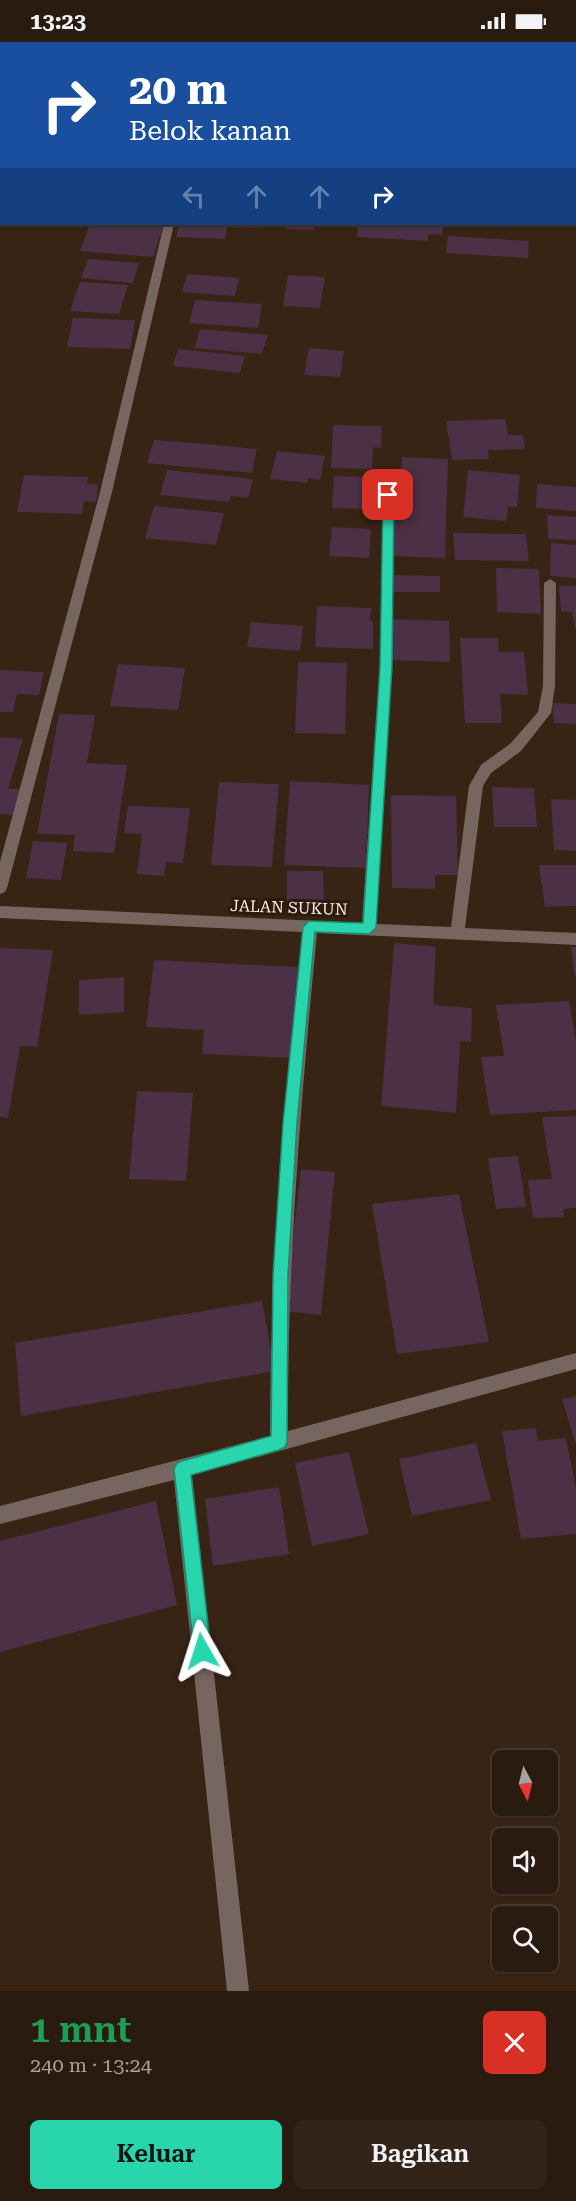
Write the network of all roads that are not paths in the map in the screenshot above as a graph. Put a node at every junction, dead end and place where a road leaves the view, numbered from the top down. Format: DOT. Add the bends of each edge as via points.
graph roads {
  1 [pos="169,225"];
  2 [pos="389,474"];
  3 [pos="550,583"];
  4 [pos="0,888"];
  5 [pos="0,912"];
  6 [pos="309,927"];
  7 [pos="369,928"];
  8 [pos="457,934"];
  9 [pos="576,939"];
  10 [pos="576,1361"];
  11 [pos="279,1442"];
  12 [pos="182,1469"];
  13 [pos="0,1515"];
  14 [pos="238,1991"];
  1 -- 4 [label="street" via="106,492"];
  2 -- 7 [label="street" via="386,667"];
  3 -- 8 [label="street" via="549,686 544,713 516,747 486,769 476,786"];
  5 -- 6 [label="street, JALAN SUKUN"];
  6 -- 7 [label="street, JALAN SUKUN"];
  6 -- 11 [label="street" via="290,1123 280,1285"];
  7 -- 8 [label="street, JALAN SUKUN"];
  8 -- 9 [label="street, JALAN SUKUN"];
  10 -- 11 [label="street"];
  11 -- 12 [label="street"];
  12 -- 13 [label="street"];
  12 -- 14 [label="street"];
}
